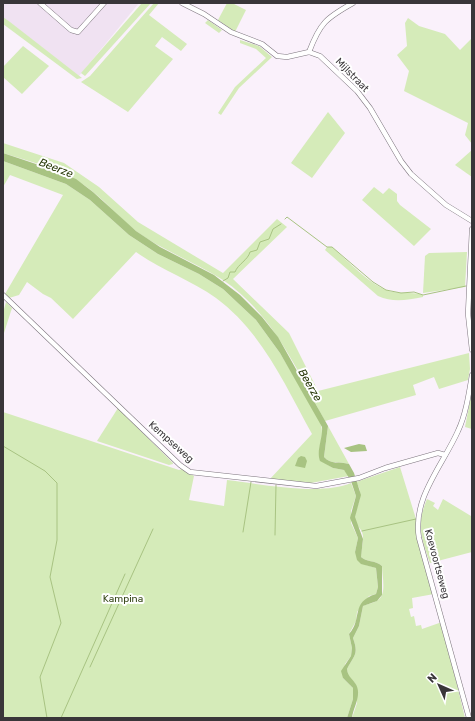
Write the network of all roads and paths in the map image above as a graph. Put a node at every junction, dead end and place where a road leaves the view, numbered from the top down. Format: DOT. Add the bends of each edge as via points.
graph roads {
  1 [pos="40,3"];
  2 [pos="104,3"];
  3 [pos="182,3"];
  4 [pos="353,3"];
  5 [pos="309,52"];
  6 [pos="472,221"];
  7 [pos="472,229"];
  8 [pos="3,295"];
  9 [pos="472,350"];
  10 [pos="472,375"];
  11 [pos="445,455"];
  12 [pos="469,718"];
  1 -- 2 [label="street" via="71,30 78,32"];
  3 -- 5 [label="street" via="231,32 262,44 277,56 287,57"];
  4 -- 5 [label="street" via="336,12 321,25"];
  5 -- 6 [label="street, Mijlstraat" via="320,56 361,96 411,174 446,205"];
  7 -- 9 [label="street" via="468,314"];
  8 -- 11 [label="street, Kempseweg" via="190,472 321,485 356,479 433,454"];
  10 -- 11 [label="street, Koevoortseweg" via="460,427"];
  11 -- 12 [label="street, Koevoortseweg" via="420,508 417,528"];
}
